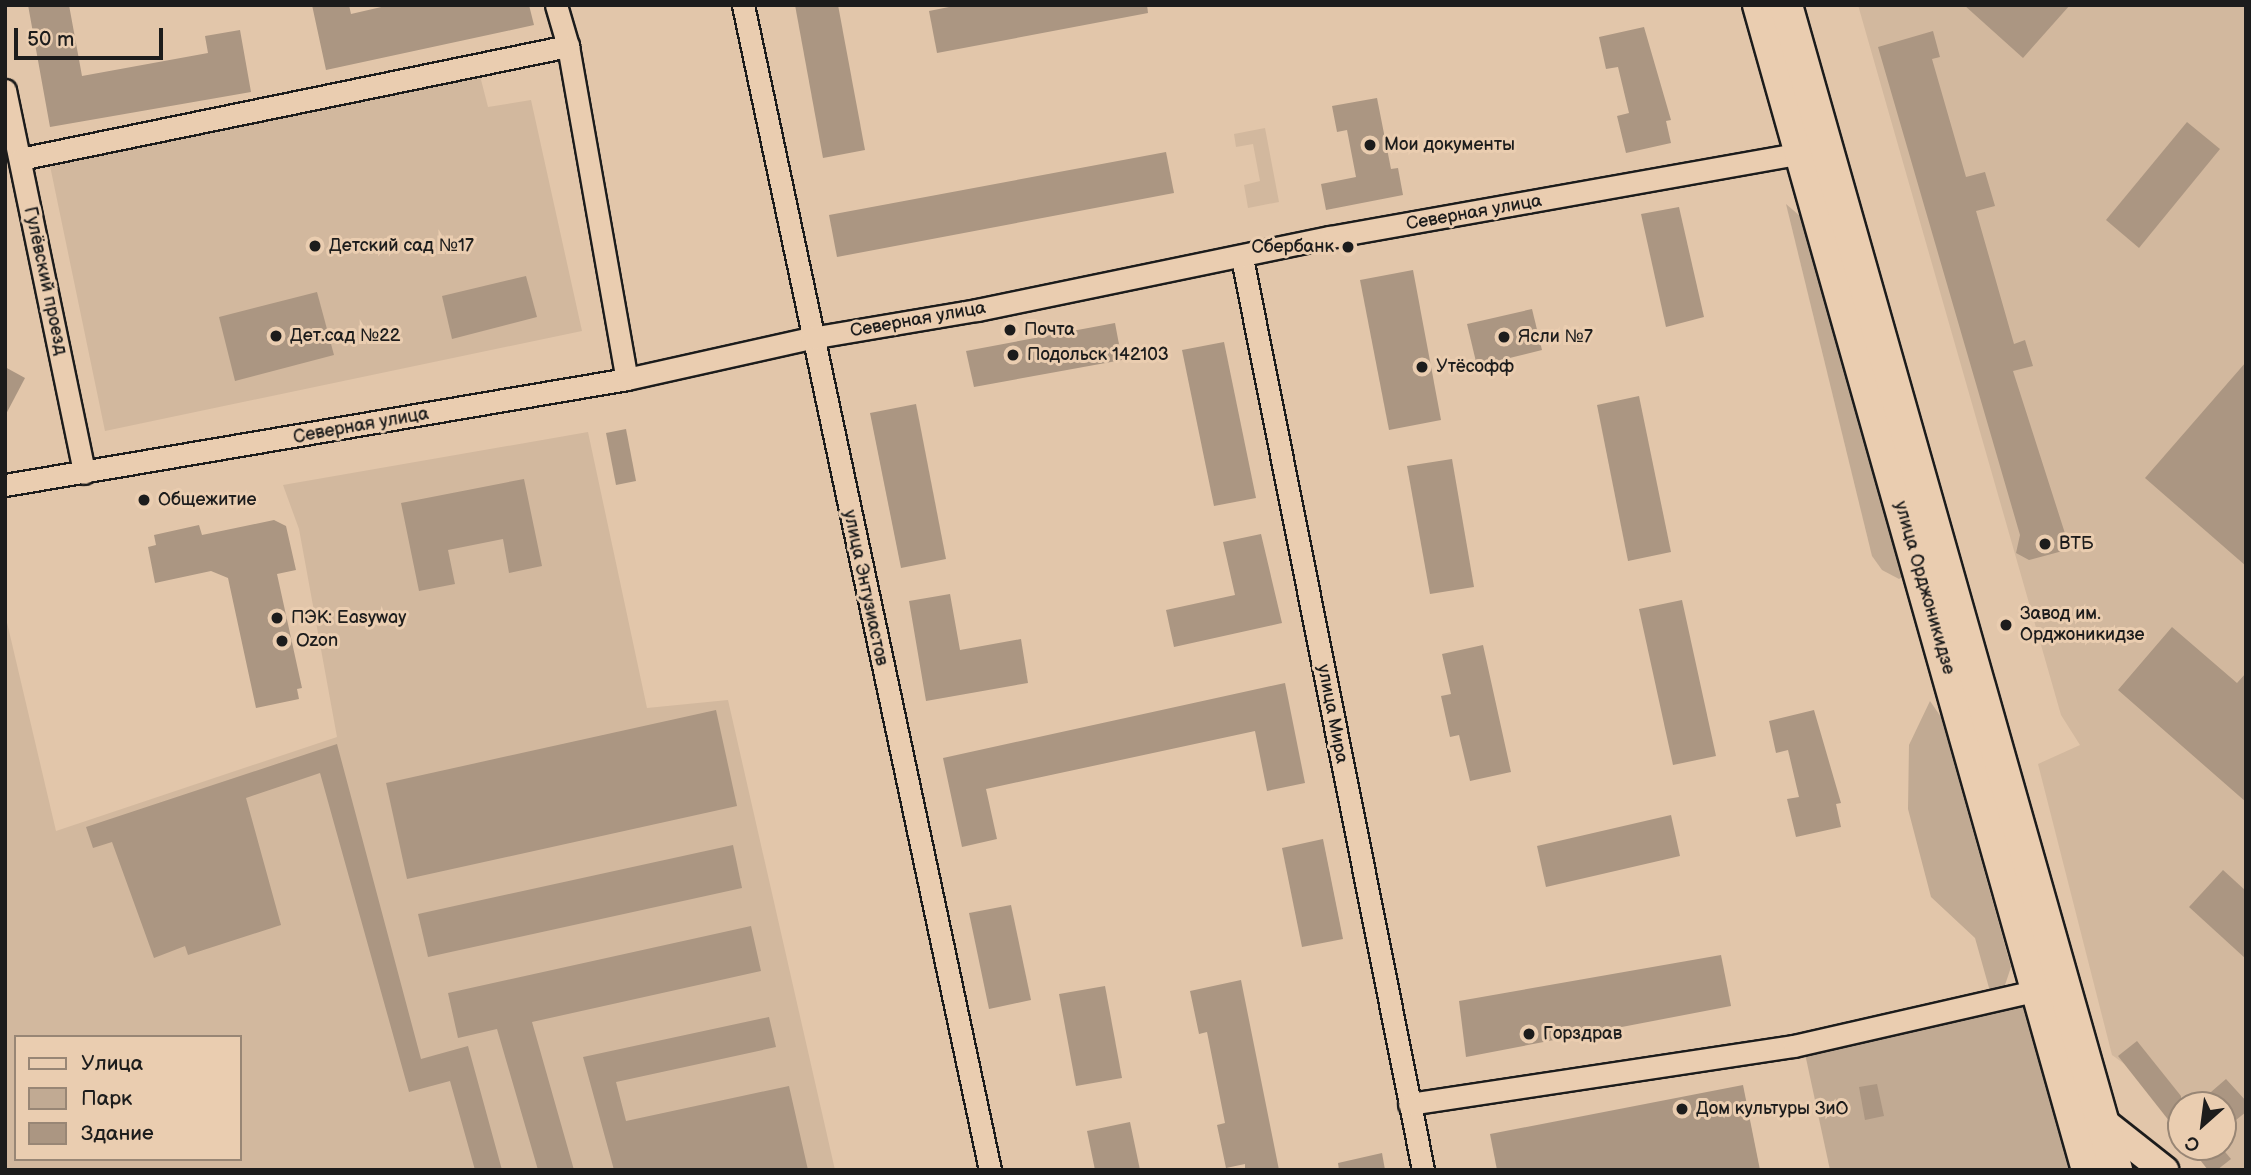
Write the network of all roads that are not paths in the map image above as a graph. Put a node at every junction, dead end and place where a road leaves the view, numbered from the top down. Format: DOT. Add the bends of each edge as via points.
graph roads {
  1 [pos="556,5"];
  2 [pos="743,5"];
  3 [pos="1759,5"];
  4 [pos="1786,5"];
  5 [pos="568,46"];
  6 [pos="5,90"];
  7 [pos="1814,150"];
  8 [pos="20,159"];
  9 [pos="1242,258"];
  10 [pos="811,338"];
  11 [pos="627,379"];
  12 [pos="84,473"];
  13 [pos="5,485"];
  14 [pos="2051,987"];
  15 [pos="1409,1104"];
  16 [pos="2103,1122"];
  17 [pos="990,1170"];
  18 [pos="1423,1170"];
  19 [pos="2088,1170"];
  20 [pos="2116,1170"];
  21 [pos="2164,1170"];
  1 -- 5 [label="street"];
  2 -- 10 [label="street, улица Энтузиастов"];
  3 -- 7 [label="main road, улица Орджоникидзе"];
  4 -- 7 [label="main road, улица Орджоникидзе"];
  5 -- 8 [label="street"];
  5 -- 11 [label="street"];
  6 -- 8 [label="street, Гулёвский проезд"];
  7 -- 9 [label="street, Северная улица" via="1330,237"];
  7 -- 14 [label="main road, улица Орджоникидзе"];
  8 -- 12 [label="street, Гулёвский проезд"];
  9 -- 10 [label="street, Северная улица"];
  9 -- 15 [label="street, улица Мира"];
  10 -- 11 [label="street, Северная улица"];
  10 -- 17 [label="street, улица Энтузиастов"];
  11 -- 12 [label="street, Северная улица"];
  12 -- 13 [label="street, Северная улица"];
  14 -- 15 [label="street" via="1794,1046"];
  14 -- 16 [label="main road, улица Орджоникидзе"];
  14 -- 19 [label="main road, улица Орджоникидзе"];
  15 -- 18 [label="street, улица Мира"];
  16 -- 20 [label="main road, улица Орджоникидзе"];
  16 -- 21 [label="street"];
}
